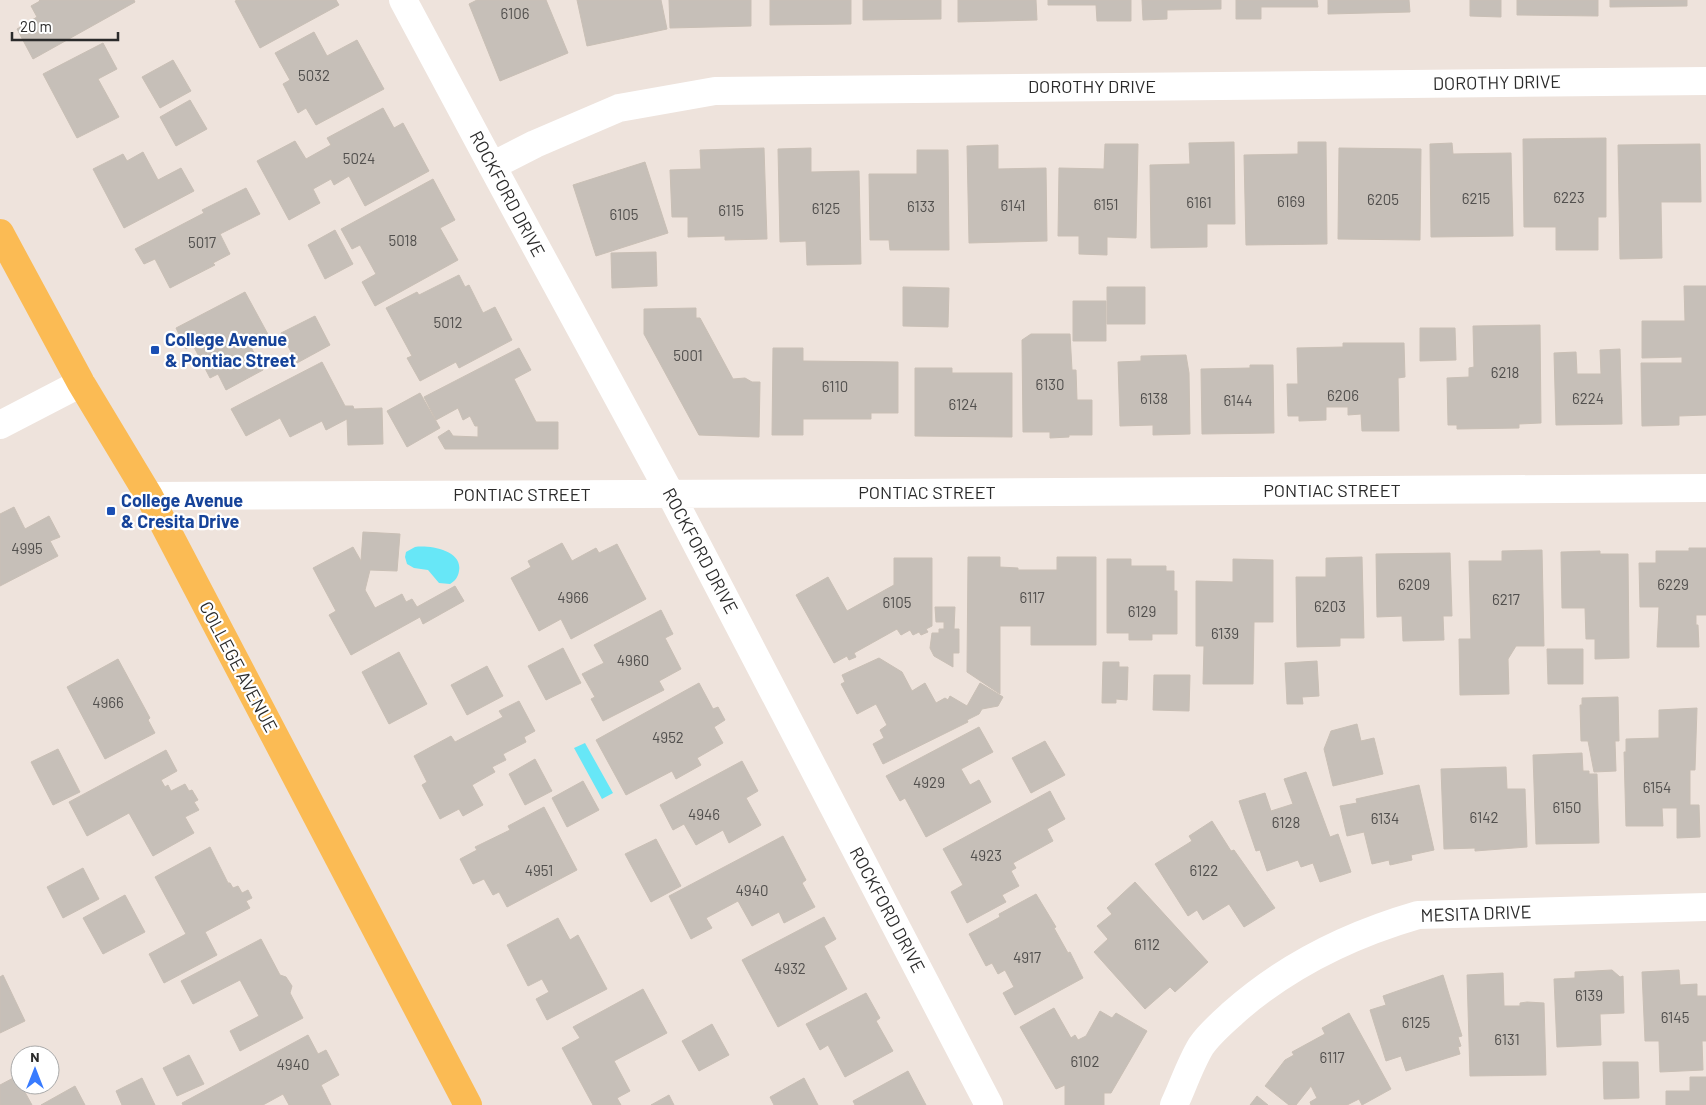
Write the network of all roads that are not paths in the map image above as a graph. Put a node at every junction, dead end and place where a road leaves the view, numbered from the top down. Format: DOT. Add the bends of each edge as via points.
graph roads {
  1 [pos="404,0"];
  2 [pos="1706,81"];
  3 [pos="492,166"];
  4 [pos="0,233"];
  5 [pos="81,383"];
  6 [pos="0,425"];
  7 [pos="1706,488"];
  8 [pos="670,495"];
  9 [pos="149,496"];
  10 [pos="1706,907"];
  11 [pos="468,1105"];
  12 [pos="989,1105"];
  13 [pos="1174,1105"];
  1 -- 3 [label="street, ROCKFORD DRIVE"];
  2 -- 3 [label="street, DOROTHY DRIVE" via="715,91 619,108"];
  3 -- 8 [label="street, ROCKFORD DRIVE"];
  4 -- 5 [label="main road, COLLEGE AVENUE"];
  5 -- 6 [label="street"];
  5 -- 9 [label="main road, COLLEGE AVENUE"];
  7 -- 8 [label="street, PONTIAC STREET"];
  8 -- 9 [label="street, PONTIAC STREET"];
  8 -- 12 [label="street, ROCKFORD DRIVE"];
  9 -- 11 [label="main road, COLLEGE AVENUE"];
  10 -- 13 [label="street, MESITA DRIVE" via="1418,915 1382,925 1313,956 1252,996 1202,1045"];
}
